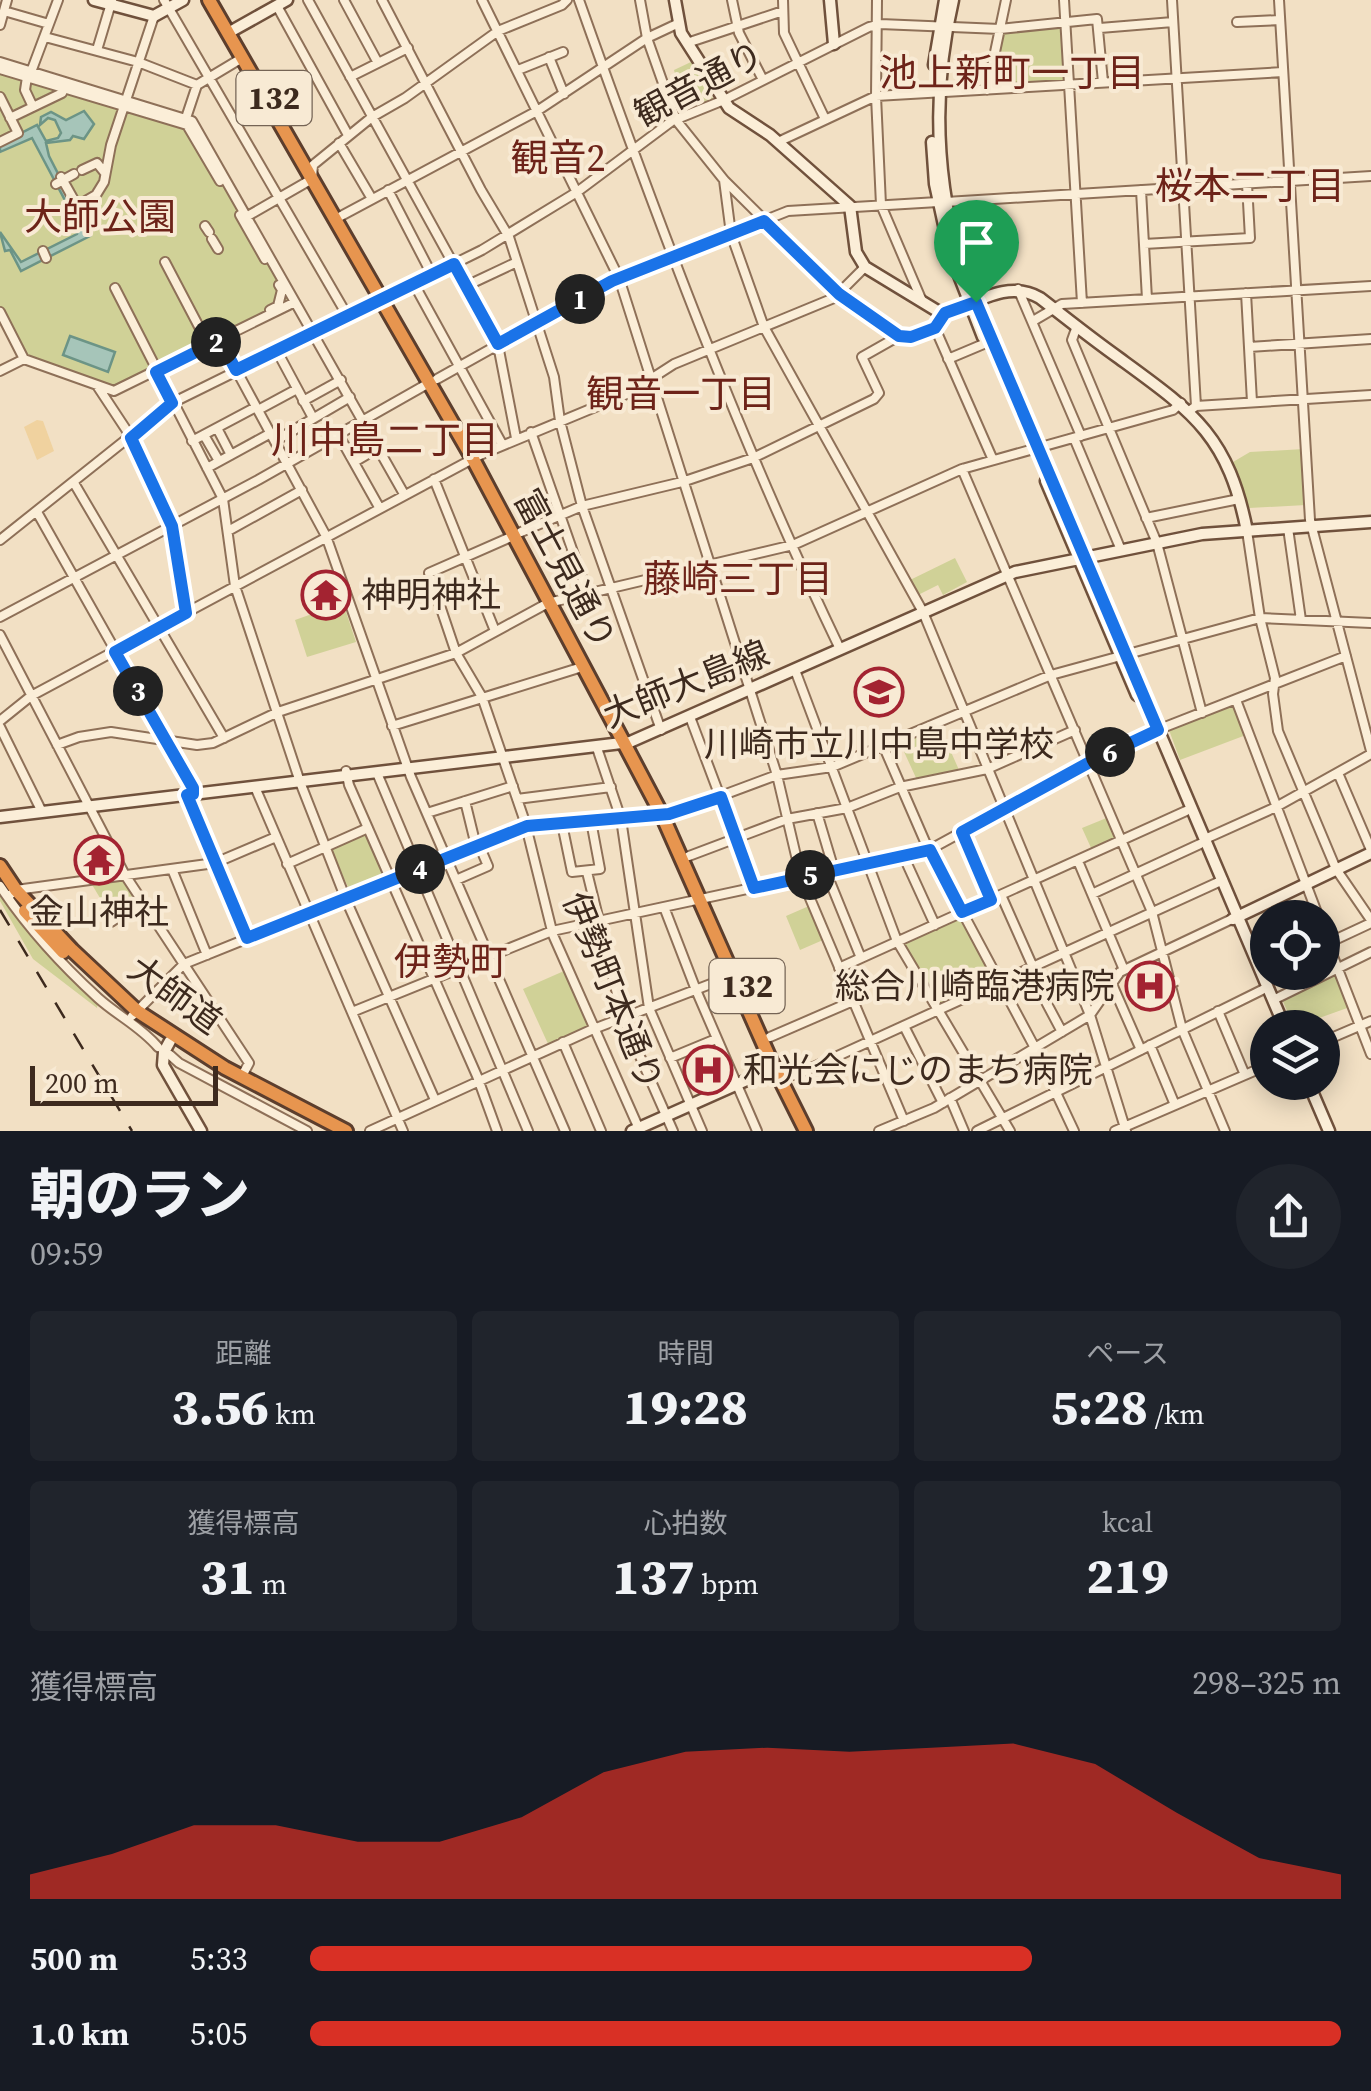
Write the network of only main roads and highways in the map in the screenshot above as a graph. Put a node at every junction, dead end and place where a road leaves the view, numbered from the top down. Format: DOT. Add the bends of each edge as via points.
graph roads {
  1 [pos="209,0"];
  2 [pos="217,0"];
  3 [pos="231,32"];
  4 [pos="312,172"];
  5 [pos="384,298"];
  6 [pos="551,602"];
  7 [pos="628,743"];
  8 [pos="666,815"];
  9 [pos="0,866"];
  10 [pos="6,888"];
  11 [pos="704,898"];
  12 [pos="134,1013"];
  13 [pos="782,1073"];
  14 [pos="329,1131"];
  15 [pos="346,1131"];
  16 [pos="806,1131"];
  17 [pos="814,1131"];
  1 -- 3 [label="highway, 富士見通り / 132"];
  2 -- 3 [label="highway, 富士見通り / 132"];
  3 -- 4 [label="highway, 富士見通り / 132"];
  3 -- 4 [label="highway, 富士見通り / 132"];
  4 -- 5 [label="highway, 富士見通り / 132"];
  4 -- 5 [label="highway, 富士見通り / 132"];
  5 -- 6 [label="highway, 富士見通り / 132"];
  6 -- 7 [label="highway, 富士見通り / 132"];
  6 -- 7 [label="highway, 富士見通り / 132"];
  7 -- 8 [label="highway, 富士見通り / 132"];
  8 -- 11 [label="highway, 富士見通り / 132"];
  8 -- 11 [label="highway, 富士見通り / 132"];
  9 -- 10 [label="highway, 大師道"];
  10 -- 12 [label="highway, 大師道" via="66,954"];
  11 -- 13 [label="highway, 富士見通り / 132"];
  11 -- 13 [label="highway, 富士見通り / 132"];
  12 -- 14 [label="highway, 大師道" via="166,1048 192,1055"];
  12 -- 15 [label="highway, 大師道"];
  13 -- 16 [label="highway, 富士見通り / 132"];
  13 -- 17 [label="highway, 富士見通り / 132"];
}
